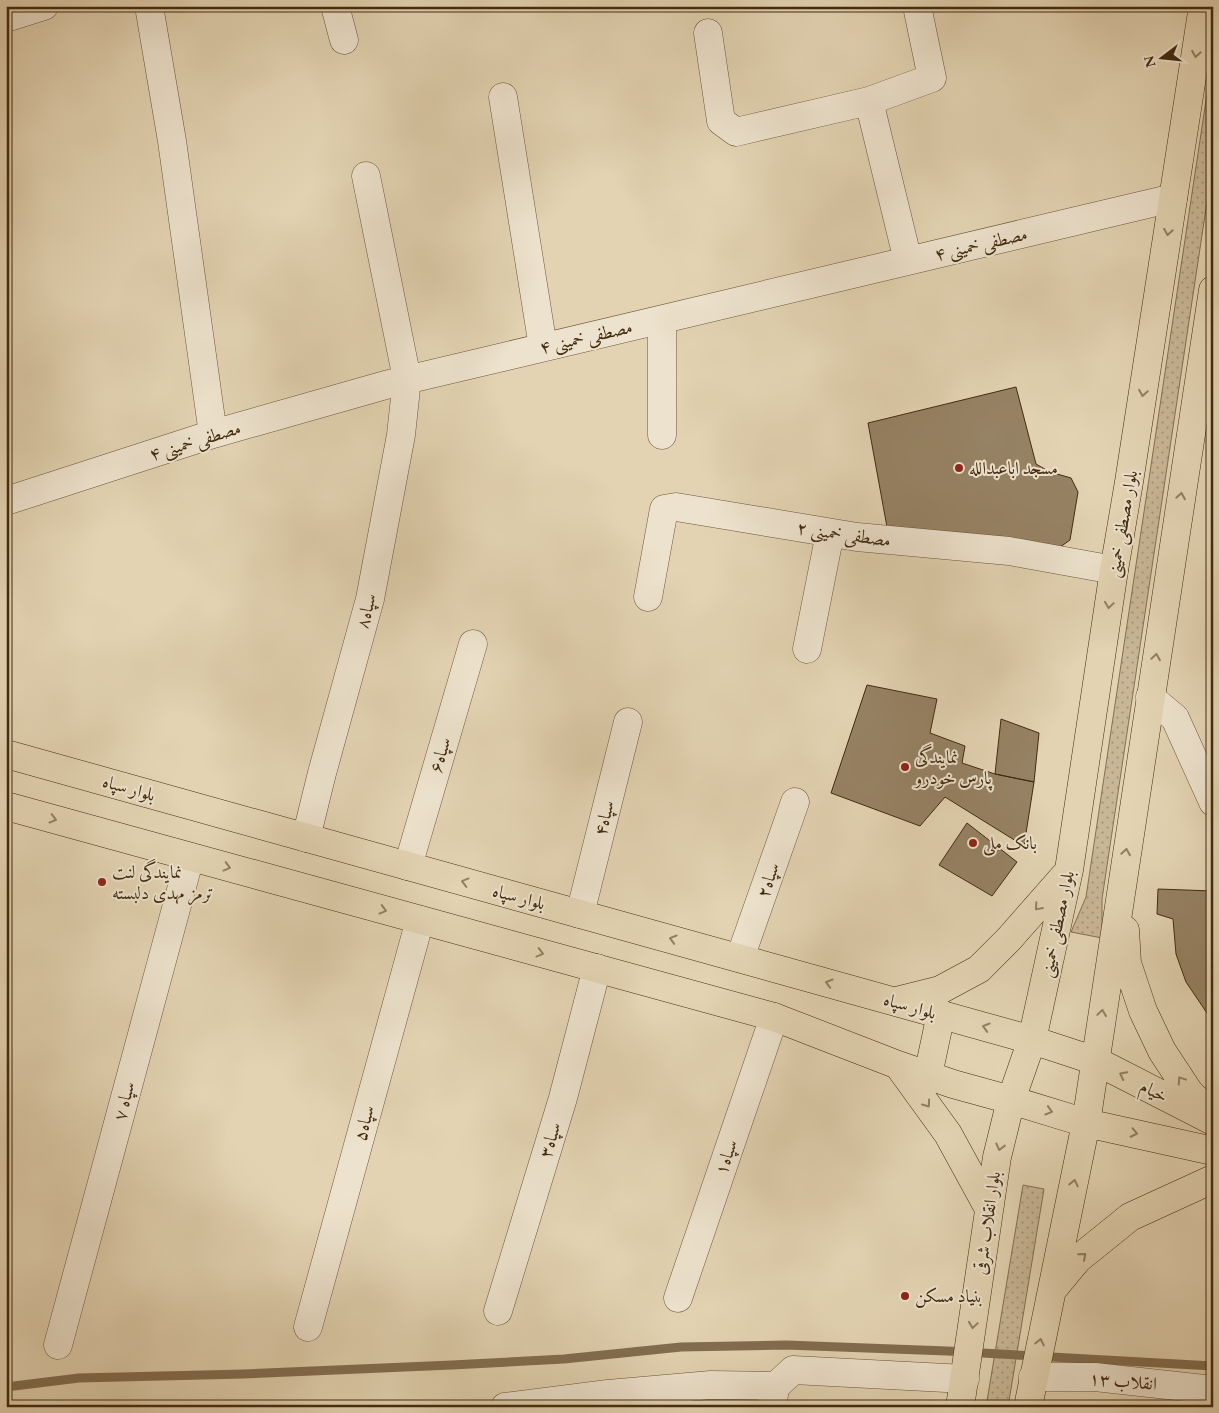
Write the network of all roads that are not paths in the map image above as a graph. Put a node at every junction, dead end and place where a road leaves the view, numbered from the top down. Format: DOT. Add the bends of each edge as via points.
graph roads {
  1 [pos="44,6"];
  2 [pos="149,6"];
  3 [pos="335,6"];
  4 [pos="917,6"];
  5 [pos="1203,6"];
  6 [pos="6,18"];
  7 [pos="708,33"];
  8 [pos="344,40"];
  9 [pos="503,97"];
  10 [pos="869,101"];
  11 [pos="366,176"];
  12 [pos="1173,198"];
  13 [pos="908,262"];
  14 [pos="1213,290"];
  15 [pos="662,320"];
  16 [pos="543,347"];
  17 [pos="407,379"];
  18 [pos="213,434"];
  19 [pos="662,435"];
  20 [pos="6,501"];
  21 [pos="830,533"];
  22 [pos="1114,570"];
  23 [pos="648,597"];
  24 [pos="473,644"];
  25 [pos="807,649"];
  26 [pos="1150,697"];
  27 [pos="628,722"];
  28 [pos="6,754"];
  29 [pos="795,802"];
  30 [pos="1213,802"];
  31 [pos="6,806"];
  32 [pos="306,838"];
  33 [pos="190,857"];
  34 [pos="408,866"];
  35 [pos="1069,870"];
  36 [pos="1121,886"];
  37 [pos="580,914"];
  38 [pos="420,920"];
  39 [pos="740,958"];
  40 [pos="597,968"];
  41 [pos="895,1001"];
  42 [pos="941,1014"];
  43 [pos="774,1017"];
  44 [pos="1032,1040"];
  45 [pos="1096,1061"];
  46 [pos="898,1065"];
  47 [pos="928,1075"];
  48 [pos="1011,1100"];
  49 [pos="1186,1108"];
  50 [pos="1213,1116"];
  51 [pos="1213,1121"];
  52 [pos="1086,1123"];
  53 [pos="1178,1143"];
  54 [pos="1213,1151"];
  55 [pos="1213,1179"];
  56 [pos="989,1209"];
  57 [pos="1051,1292"];
  58 [pos="678,1298"];
  59 [pos="498,1311"];
  60 [pos="308,1327"];
  61 [pos="58,1345"];
  62 [pos="1033,1377"];
  63 [pos="965,1379"];
  64 [pos="1213,1390"];
  65 [pos="774,1396"];
  66 [pos="505,1407"];
  67 [pos="960,1407"];
  68 [pos="1028,1407"];
  1 -- 6 [label="street"];
  2 -- 18 [label="street" via="172,141"];
  3 -- 8 [label="street"];
  4 -- 10 [label="street" via="932,78"];
  5 -- 12 [label="main road, بلوار مصطفی خمینی, one-way"];
  7 -- 10 [label="street" via="721,121 736,132"];
  9 -- 16 [label="street"];
  10 -- 13 [label="street"];
  11 -- 17 [label="street, سپاه۸"];
  12 -- 13 [label="street, مصطفی خمینی ۴"];
  12 -- 22 [label="main road, بلوار مصطفی خمینی, one-way"];
  13 -- 15 [label="street, مصطفی خمینی ۴"];
  26 -- 14 [label="main road, one-way"];
  15 -- 16 [label="street, مصطفی خمینی ۴"];
  15 -- 19 [label="street"];
  16 -- 17 [label="street, مصطفی خمینی ۴"];
  17 -- 18 [label="street, مصطفی خمینی ۴"];
  17 -- 32 [label="street, سپاه۸" via="400,436 370,599"];
  18 -- 20 [label="street, مصطفی خمینی ۴"];
  21 -- 22 [label="street, مصطفی خمینی ۲" via="1010,551"];
  21 -- 23 [label="street, مصطفی خمینی ۲" via="676,507 664,509"];
  21 -- 25 [label="street"];
  22 -- 35 [label="main road, بلوار مصطفی خمینی, one-way"];
  24 -- 34 [label="street, سپاه۶"];
  26 -- 30 [label="street" via="1175,718"];
  36 -- 26 [label="main road, one-way"];
  27 -- 37 [label="street, سپاه۴"];
  28 -- 32 [label="main road, بلوار سپاه"];
  29 -- 39 [label="street, سپاه۲"];
  31 -- 33 [label="main road, one-way"];
  32 -- 34 [label="main road, بلوار سپاه"];
  33 -- 38 [label="main road, one-way"];
  33 -- 61 [label="street, سپاه ۷"];
  37 -- 34 [label="main road, بلوار سپاه, one-way"];
  35 -- 41 [label="main road, one-way" via="979,969 940,990"];
  35 -- 44 [label="main road, بلوار مصطفی خمینی"];
  45 -- 36 [label="main road, one-way"];
  50 -- 36 [label="main road, one-way" via="1183,1084 1162,1051 1143,1011 1127,964"];
  39 -- 37 [label="main road, بلوار سپاه, one-way"];
  38 -- 40 [label="main road, one-way"];
  38 -- 60 [label="street, سپاه۵"];
  41 -- 39 [label="main road, بلوار سپاه, one-way"];
  40 -- 43 [label="main road"];
  40 -- 59 [label="street, سپاه۳" via="563,1098"];
  41 -- 42 [label="main road, بلوار سپاه"];
  44 -- 42 [label="main road, بلوار سپاه, one-way"];
  42 -- 47 [label="main road"];
  43 -- 46 [label="main road"];
  43 -- 58 [label="street, سپاه۱"];
  44 -- 45 [label="main road, بلوار سپاه"];
  44 -- 48 [label="main road, بلوار مصطفی خمینی"];
  49 -- 45 [label="main road, خیام, one-way"];
  45 -- 52 [label="main road"];
  46 -- 47 [label="main road"];
  46 -- 56 [label="main road, one-way" via="948,1134"];
  47 -- 48 [label="main road"];
  48 -- 52 [label="main road, one-way"];
  48 -- 56 [label="main road, بلوار انقلاب شرقی, one-way"];
  49 -- 51 [label="main road, خیام"];
  49 -- 53 [label="main road"];
  52 -- 53 [label="main road, one-way"];
  57 -- 52 [label="main road, one-way"];
  53 -- 54 [label="main road"];
  57 -- 55 [label="main road, one-way" via="1078,1259 1130,1217"];
  56 -- 63 [label="main road, بلوار انقلاب شرقی, one-way"];
  62 -- 57 [label="main road, one-way"];
  62 -- 64 [label="street, انقلاب ۱۳" via="1095,1377"];
  62 -- 68 [label="main road"];
  63 -- 65 [label="street" via="793,1370"];
  63 -- 67 [label="main road, بلوار انقلاب شرقی"];
  65 -- 66 [label="street" via="711,1385"];
}
